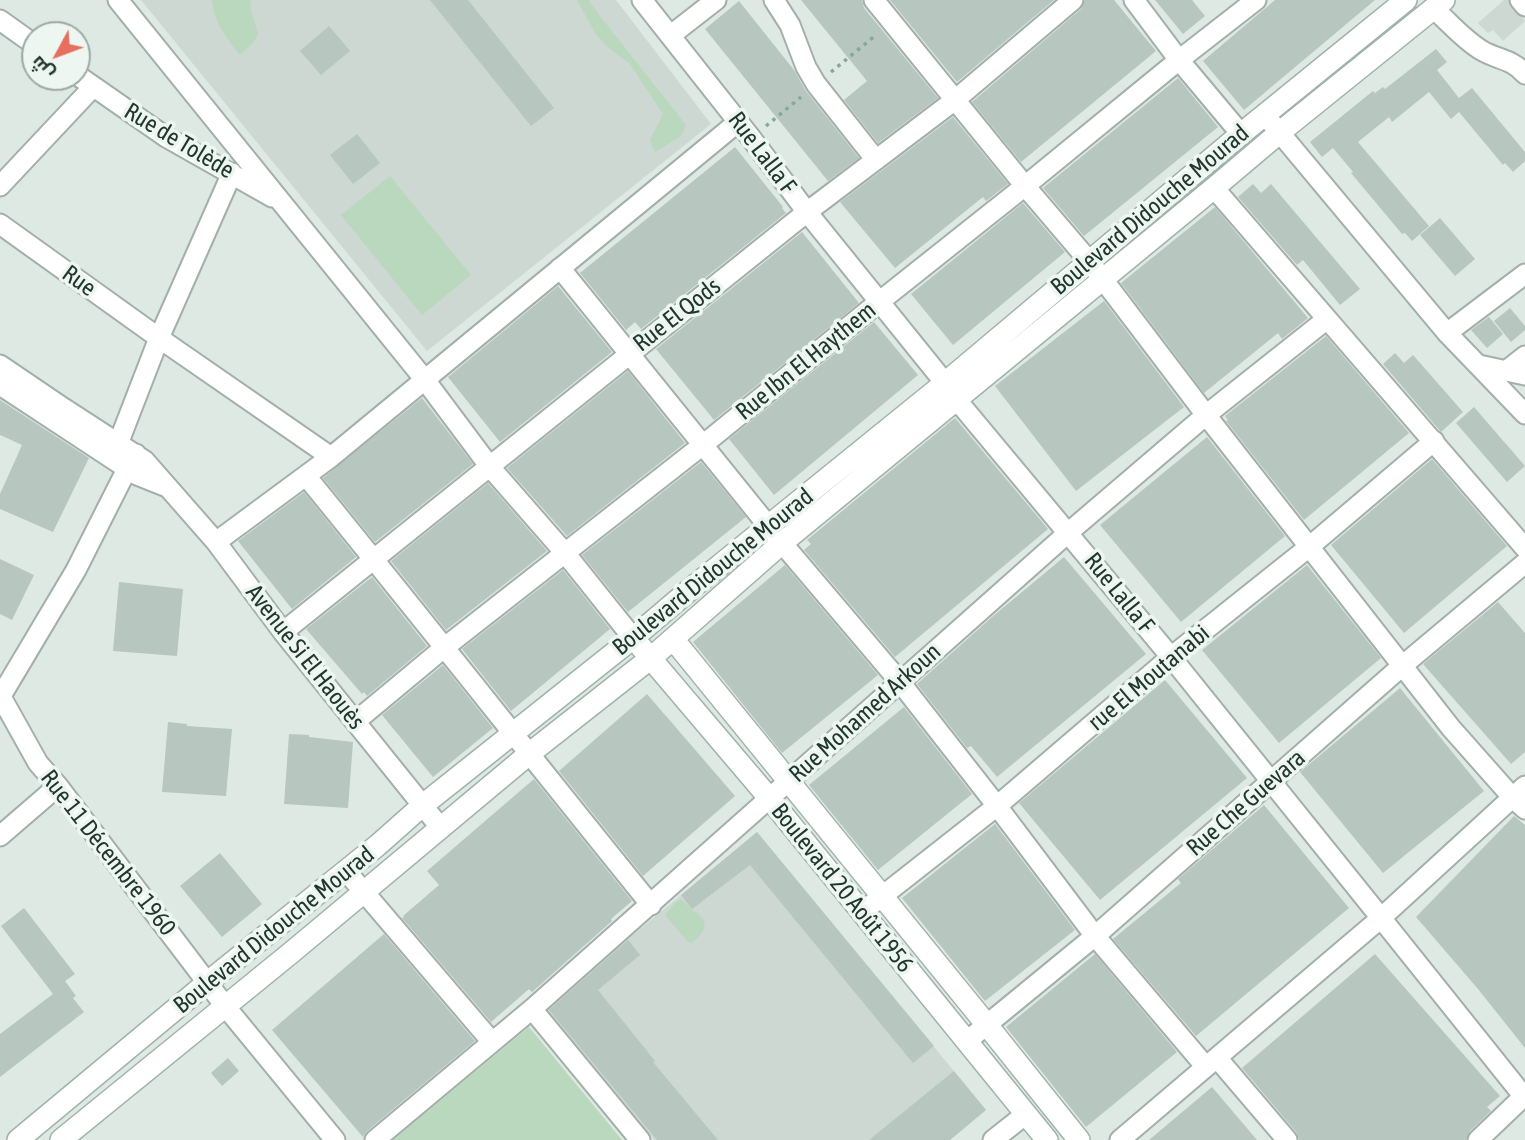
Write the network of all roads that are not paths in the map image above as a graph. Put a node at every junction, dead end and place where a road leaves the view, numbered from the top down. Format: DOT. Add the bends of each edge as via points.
graph roads {
  1 [pos="118,0"];
  2 [pos="642,0"];
  3 [pos="716,0"];
  4 [pos="774,0"];
  5 [pos="874,0"];
  6 [pos="1073,0"];
  7 [pos="1134,0"];
  8 [pos="1256,0"];
  9 [pos="1406,0"];
  10 [pos="1520,0"];
  11 [pos="1439,4"];
  12 [pos="1525,6"];
  13 [pos="0,20"];
  14 [pos="21,35"];
  15 [pos="671,35"];
  16 [pos="1179,60"];
  17 [pos="1525,74"];
  18 [pos="93,87"];
  19 [pos="955,100"];
  20 [pos="1265,115"];
  21 [pos="738,122"];
  22 [pos="1279,133"];
  23 [pos="1241,134"];
  24 [pos="876,160"];
  25 [pos="232,173"];
  26 [pos="0,186"];
  27 [pos="1025,186"];
  28 [pos="1214,188"];
  29 [pos="284,205"];
  30 [pos="807,212"];
  31 [pos="0,224"];
  32 [pos="1089,261"];
  33 [pos="561,268"];
  34 [pos="1525,274"];
  35 [pos="1102,279"];
  36 [pos="879,302"];
  37 [pos="1327,319"];
  38 [pos="1447,333"];
  39 [pos="159,338"];
  40 [pos="630,352"];
  41 [pos="1525,356"];
  42 [pos="0,365"];
  43 [pos="1479,365"];
  44 [pos="1516,373"];
  45 [pos="425,380"];
  46 [pos="0,385"];
  47 [pos="951,391"];
  48 [pos="1525,414"];
  49 [pos="1206,415"];
  50 [pos="1434,441"];
  51 [pos="118,444"];
  52 [pos="704,444"];
  53 [pos="331,457"];
  54 [pos="131,461"];
  55 [pos="490,467"];
  56 [pos="306,476"];
  57 [pos="1069,532"];
  58 [pos="776,534"];
  59 [pos="216,542"];
  60 [pos="1309,547"];
  61 [pos="1525,548"];
  62 [pos="565,553"];
  63 [pos="373,561"];
  64 [pos="1525,563"];
  65 [pos="283,632"];
  66 [pos="633,638"];
  67 [pos="673,639"];
  68 [pos="445,647"];
  69 [pos="1171,657"];
  70 [pos="651,658"];
  71 [pos="1402,666"];
  72 [pos="900,682"];
  73 [pos="1,696"];
  74 [pos="356,721"];
  75 [pos="513,733"];
  76 [pos="529,754"];
  77 [pos="1271,781"];
  78 [pos="789,782"];
  79 [pos="58,786"];
  80 [pos="1521,797"];
  81 [pos="769,799"];
  82 [pos="423,805"];
  83 [pos="997,806"];
  84 [pos="440,828"];
  85 [pos="0,836"];
  86 [pos="345,871"];
  87 [pos="363,891"];
  88 [pos="883,897"];
  89 [pos="651,905"];
  90 [pos="862,912"];
  91 [pos="1381,918"];
  92 [pos="1095,936"];
  93 [pos="208,982"];
  94 [pos="225,1006"];
  95 [pos="532,1009"];
  96 [pos="987,1025"];
  97 [pos="967,1041"];
  98 [pos="492,1042"];
  99 [pos="1212,1063"];
  100 [pos="1525,1096"];
  101 [pos="1026,1114"];
  102 [pos="18,1140"];
  103 [pos="61,1140"];
  104 [pos="335,1140"];
  105 [pos="375,1140"];
  106 [pos="640,1140"];
  107 [pos="993,1140"];
  108 [pos="1047,1140"];
  109 [pos="1079,1140"];
  110 [pos="1120,1140"];
  111 [pos="1287,1140"];
  112 [pos="1478,1140"];
  1 -- 29 [label="street"];
  2 -- 15 [label="street, Rue Lalla F"];
  3 -- 15 [label="street"];
  4 -- 24 [label="street" via="816,84"];
  5 -- 19 [label="street"];
  6 -- 19 [label="street, Rue El Qods"];
  7 -- 16 [label="street"];
  8 -- 16 [label="street, Rue Ibn El Haythem"];
  9 -- 20 [label="main road, Boulevard Didouche Mourad"];
  10 -- 12 [label="street"];
  11 -- 17 [label="street" via="1480,50 1509,61"];
  11 -- 22 [label="main road, Boulevard Didouche Mourad"];
  13 -- 14 [label="street"];
  15 -- 21 [label="street, Rue Lalla F"];
  16 -- 23 [label="street"];
  16 -- 27 [label="street, Rue Ibn El Haythem"];
  18 -- 25 [label="street, Rue de Tolède" via="166,137"];
  18 -- 26 [label="street"];
  19 -- 24 [label="street, Rue El Qods"];
  19 -- 27 [label="street"];
  20 -- 22 [label="street"];
  20 -- 23 [label="main road, Boulevard Didouche Mourad"];
  21 -- 30 [label="street, Rue Lalla F"];
  21 -- 33 [label="street"];
  22 -- 28 [label="main road, Boulevard Didouche Mourad"];
  22 -- 38 [label="street"];
  23 -- 32 [label="main road, Boulevard Didouche Mourad"];
  24 -- 30 [label="street, Rue El Qods"];
  25 -- 29 [label="street, Rue de Tolède"];
  25 -- 39 [label="street"];
  27 -- 32 [label="street"];
  27 -- 36 [label="street, Rue Ibn El Haythem"];
  28 -- 35 [label="main road, Boulevard Didouche Mourad"];
  28 -- 37 [label="street"];
  29 -- 45 [label="street"];
  30 -- 36 [label="street, Rue Lalla F"];
  30 -- 40 [label="street, Rue El Qods"];
  31 -- 39 [label="street, Rue"];
  32 -- 35 [label="street"];
  32 -- 47 [label="main road, Boulevard Didouche Mourad"];
  33 -- 40 [label="street"];
  33 -- 45 [label="street"];
  34 -- 38 [label="street"];
  35 -- 47 [label="main road, Boulevard Didouche Mourad"];
  35 -- 49 [label="street"];
  36 -- 47 [label="street, Rue Lalla F"];
  36 -- 52 [label="street, Rue Ibn El Haythem"];
  37 -- 49 [label="street, Rue Mohamed Arkoun"];
  37 -- 50 [label="street"];
  38 -- 43 [label="street"];
  39 -- 51 [label="street"];
  39 -- 53 [label="street, Rue"];
  40 -- 52 [label="street"];
  40 -- 55 [label="street, Rue El Qods"];
  41 -- 44 [label="street"];
  42 -- 51 [label="street, Avenue Si El Haouès"];
  43 -- 44 [label="street"];
  43 -- 48 [label="street"];
  45 -- 53 [label="street"];
  45 -- 55 [label="street"];
  46 -- 54 [label="street, Avenue Si El Haouès"];
  47 -- 57 [label="street, Rue Lalla F"];
  47 -- 58 [label="main road, Boulevard Didouche Mourad"];
  49 -- 57 [label="street, Rue Mohamed Arkoun"];
  49 -- 60 [label="street"];
  50 -- 60 [label="street, rue El Moutanabi"];
  50 -- 61 [label="street"];
  51 -- 54 [label="street, Avenue Si El Haouès"];
  52 -- 58 [label="street"];
  52 -- 62 [label="street, Rue Ibn El Haythem"];
  53 -- 56 [label="street"];
  54 -- 59 [label="street, Avenue Si El Haouès" via="137,475 168,487"];
  54 -- 73 [label="street" via="76,570"];
  55 -- 62 [label="street"];
  55 -- 63 [label="street, Rue El Qods"];
  56 -- 59 [label="street"];
  56 -- 63 [label="street"];
  57 -- 69 [label="street, Rue Lalla F"];
  57 -- 72 [label="street, Rue Mohamed Arkoun"];
  58 -- 66 [label="main road, Boulevard Didouche Mourad"];
  58 -- 67 [label="main road, Boulevard Didouche Mourad"];
  58 -- 72 [label="street"];
  59 -- 65 [label="street, Avenue Si El Haouès"];
  60 -- 69 [label="street, rue El Moutanabi"];
  60 -- 71 [label="street"];
  62 -- 66 [label="street"];
  62 -- 68 [label="street, Rue Ibn El Haythem"];
  63 -- 65 [label="street, Rue El Qods"];
  63 -- 68 [label="street"];
  64 -- 71 [label="street, Rue Che Guevara"];
  65 -- 74 [label="street, Avenue Si El Haouès"];
  66 -- 70 [label="main road, Boulevard 20 Août 1956"];
  66 -- 75 [label="main road, Boulevard Didouche Mourad"];
  67 -- 70 [label="main road, Boulevard Didouche Mourad"];
  67 -- 78 [label="main road, Boulevard 20 Août 1956"];
  68 -- 74 [label="street, Rue Ibn El Haythem"];
  68 -- 75 [label="street"];
  69 -- 77 [label="street, Rue Lalla F"];
  69 -- 83 [label="street, rue El Moutanabi"];
  70 -- 76 [label="main road, Boulevard Didouche Mourad"];
  70 -- 81 [label="main road, Boulevard 20 Août 1956"];
  71 -- 77 [label="street, Rue Che Guevara"];
  71 -- 80 [label="street" via="1451,728"];
  72 -- 78 [label="street, Rue Mohamed Arkoun"];
  72 -- 83 [label="street"];
  73 -- 79 [label="street, Rue 11 Décembre 1960" via="38,764"];
  74 -- 82 [label="street, Avenue Si El Haouès"];
  75 -- 76 [label="street"];
  75 -- 82 [label="main road, Boulevard Didouche Mourad"];
  76 -- 84 [label="main road, Boulevard Didouche Mourad"];
  76 -- 89 [label="street"];
  77 -- 91 [label="street, Rue Lalla F"];
  77 -- 92 [label="street, Rue Che Guevara"];
  78 -- 81 [label="street, Rue Mohamed Arkoun"];
  78 -- 88 [label="main road, Boulevard 20 Août 1956"];
  79 -- 85 [label="street"];
  79 -- 93 [label="street, Rue 11 Décembre 1960"];
  80 -- 91 [label="street"];
  81 -- 89 [label="street, Rue Mohamed Arkoun"];
  81 -- 90 [label="main road, Boulevard 20 Août 1956"];
  82 -- 84 [label="street, Avenue Si El Haouès"];
  82 -- 86 [label="main road, Boulevard Didouche Mourad"];
  83 -- 88 [label="street, rue El Moutanabi"];
  83 -- 92 [label="street"];
  84 -- 87 [label="main road, Boulevard Didouche Mourad"];
  86 -- 87 [label="street"];
  86 -- 93 [label="main road, Boulevard Didouche Mourad"];
  87 -- 94 [label="main road, Boulevard Didouche Mourad"];
  87 -- 98 [label="street"];
  88 -- 90 [label="street, rue El Moutanabi"];
  88 -- 96 [label="main road, Boulevard 20 Août 1956"];
  89 -- 95 [label="street, Rue Mohamed Arkoun"];
  90 -- 97 [label="main road, Boulevard 20 Août 1956"];
  91 -- 99 [label="street"];
  91 -- 100 [label="street, Rue Lalla F"];
  92 -- 96 [label="street, Rue Che Guevara"];
  92 -- 99 [label="street"];
  93 -- 94 [label="street, Rue 11 Décembre 1960"];
  93 -- 102 [label="main road, Boulevard Didouche Mourad"];
  94 -- 103 [label="main road, Boulevard Didouche Mourad"];
  94 -- 104 [label="street, Rue 11 Décembre 1960"];
  95 -- 98 [label="street, Rue Mohamed Arkoun"];
  95 -- 106 [label="street"];
  96 -- 97 [label="street, Rue Che Guevara"];
  96 -- 109 [label="main road, Boulevard 20 Août 1956"];
  97 -- 101 [label="main road, Boulevard 20 Août 1956"];
  98 -- 105 [label="street, Rue Mohamed Arkoun"];
  99 -- 110 [label="street"];
  99 -- 111 [label="street"];
  100 -- 112 [label="street"];
  101 -- 107 [label="street"];
  101 -- 108 [label="main road, Boulevard 20 Août 1956"];
}
